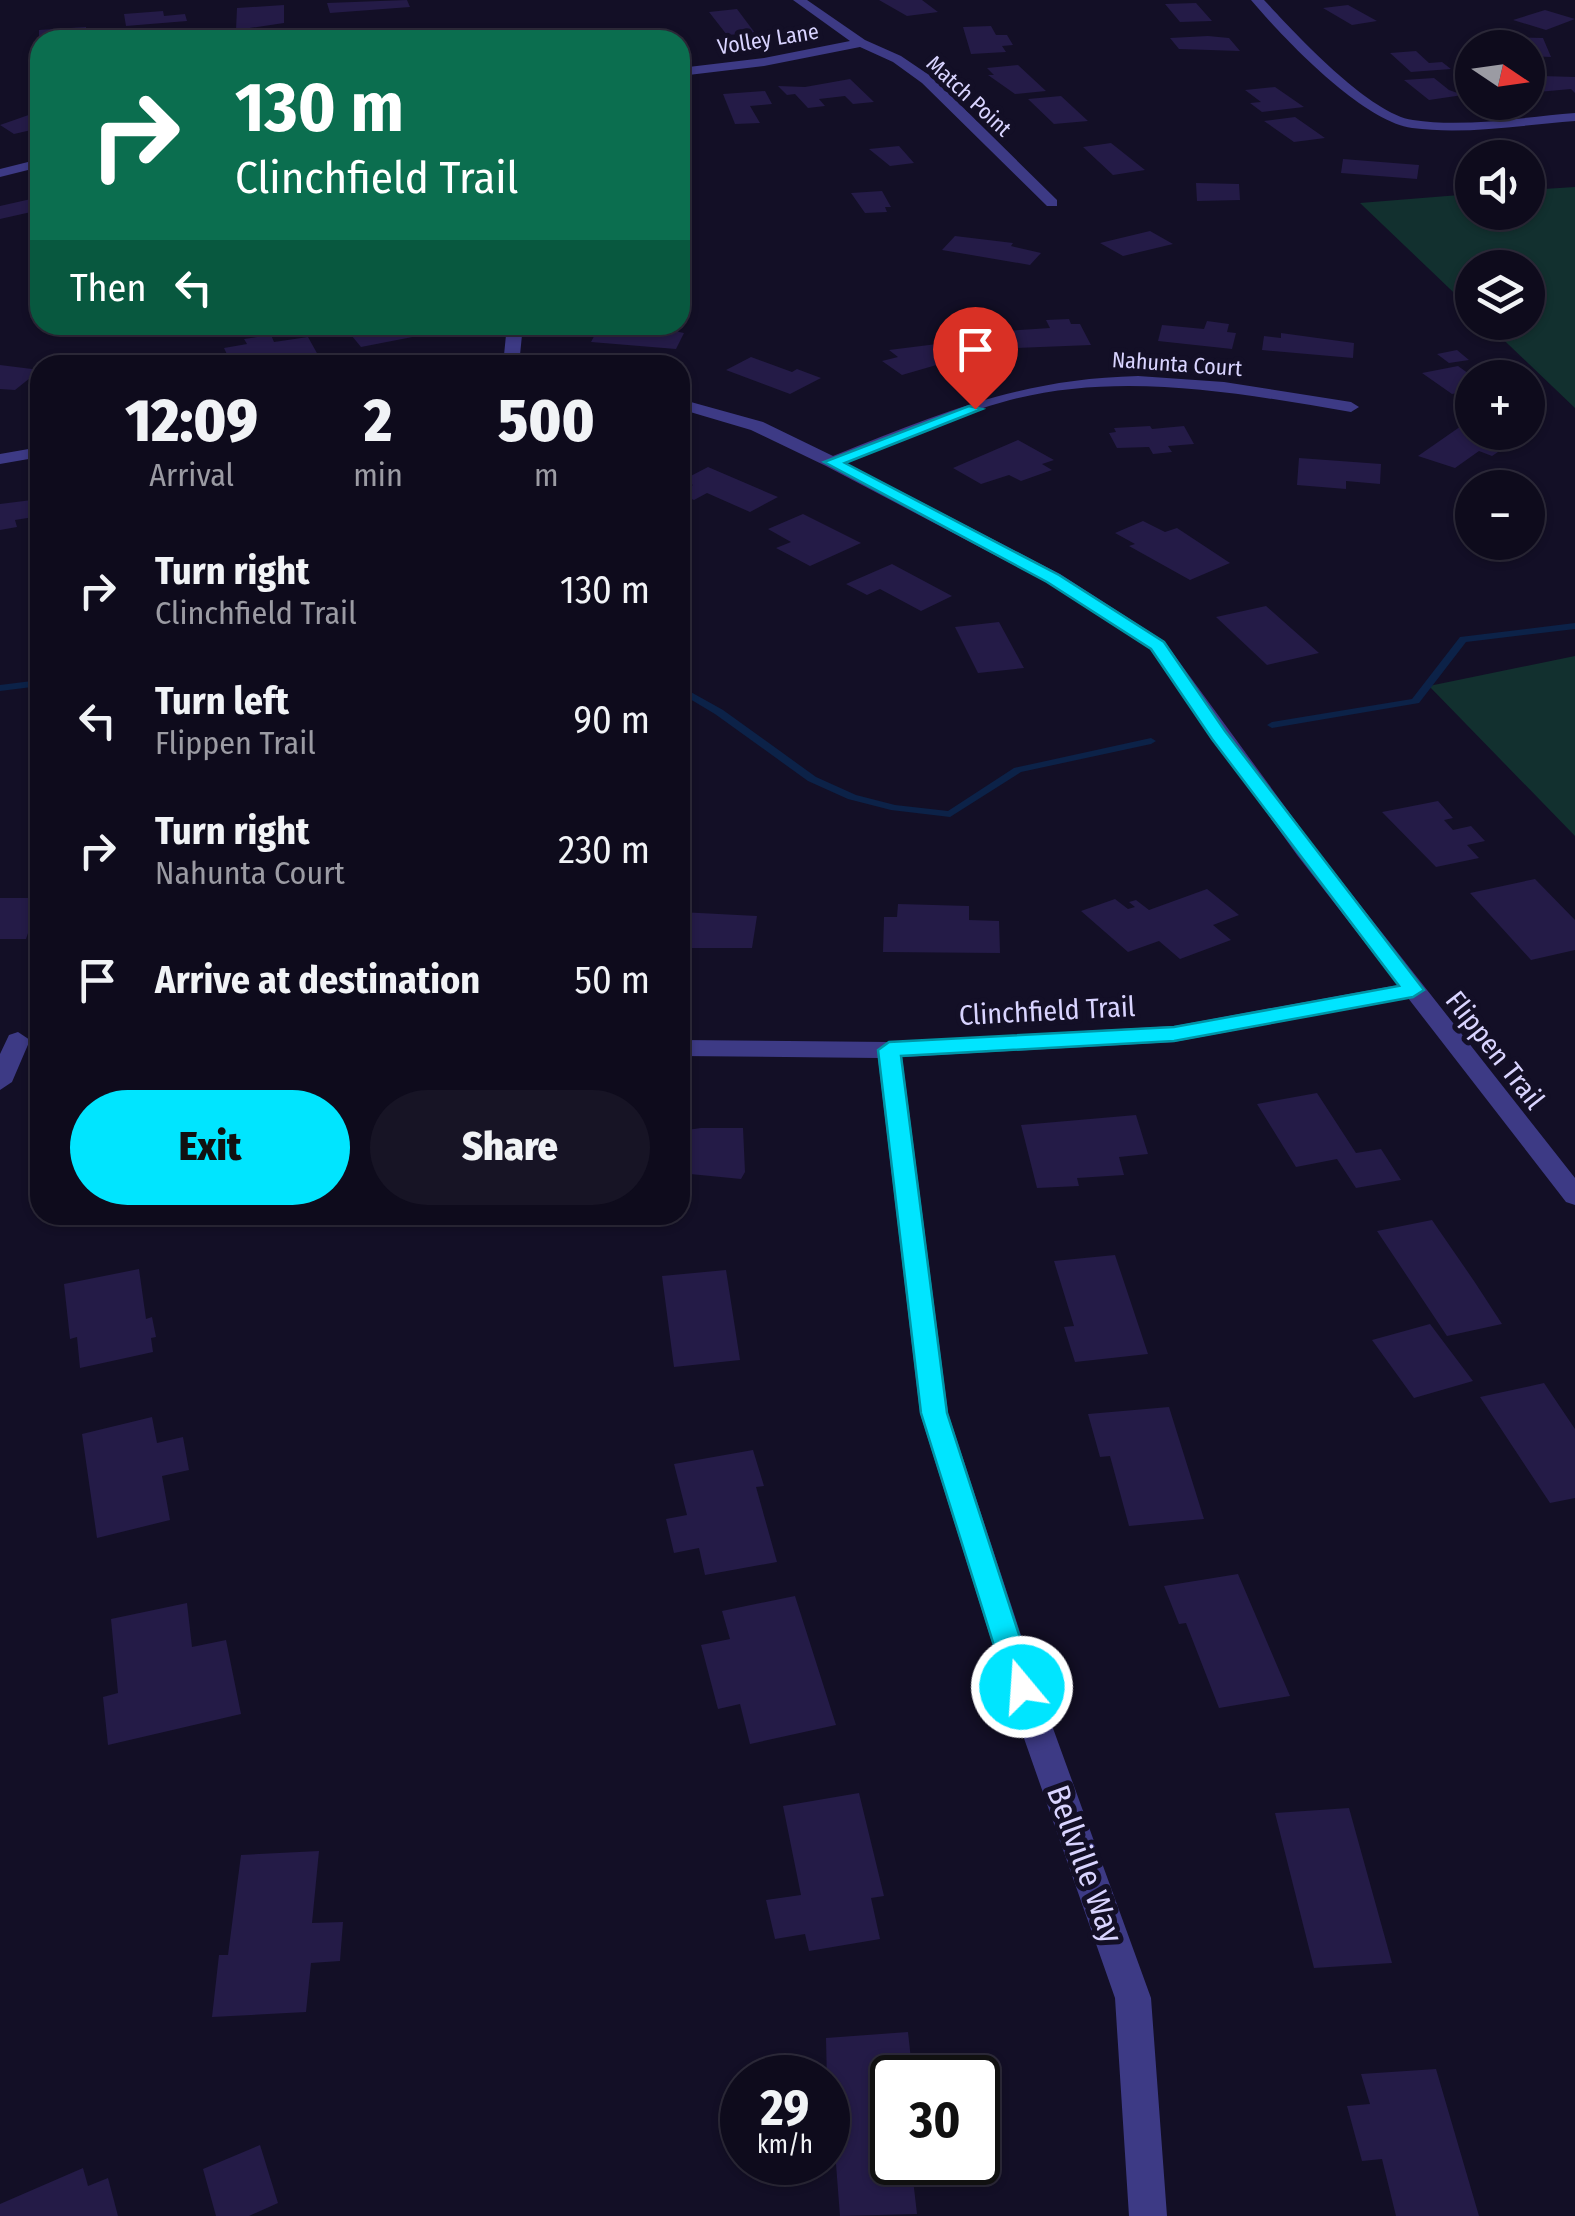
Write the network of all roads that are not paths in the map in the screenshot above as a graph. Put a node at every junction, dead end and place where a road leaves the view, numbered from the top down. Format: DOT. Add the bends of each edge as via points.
graph roads {
  1 [pos="799,0"];
  2 [pos="1257,0"];
  3 [pos="862,43"];
  4 [pos="690,71"];
  5 [pos="1575,117"];
  6 [pos="30,166"];
  7 [pos="0,173"];
  8 [pos="1052,203"];
  9 [pos="690,407"];
  10 [pos="1351,407"];
  11 [pos="30,454"];
  12 [pos="0,459"];
  13 [pos="832,462"];
  14 [pos="1413,990"];
  15 [pos="19,1040"];
  16 [pos="690,1048"];
  17 [pos="889,1050"];
  18 [pos="0,1082"];
  19 [pos="1575,1196"];
  20 [pos="1148,2216"];
  1 -- 3 [label="street, Match Point"];
  2 -- 5 [label="street" via="1320,65 1391,118 1460,125"];
  3 -- 4 [label="street, Volley Lane"];
  3 -- 8 [label="street, Match Point" via="927,80"];
  6 -- 7 [label="street"];
  9 -- 13 [label="street, Flippen Trail" via="757,426"];
  10 -- 13 [label="street, Nahunta Court" via="1118,379 1010,395"];
  11 -- 12 [label="street"];
  13 -- 14 [label="street, Flippen Trail" via="1053,578 1158,646"];
  14 -- 17 [label="street, Clinchfield Trail" via="1174,1034"];
  14 -- 19 [label="street, Flippen Trail"];
  15 -- 18 [label="street"];
  16 -- 17 [label="street, Clinchfield Trail"];
  17 -- 20 [label="street, Bellville Way" via="934,1413 1022,1687 1134,1998"];
}
